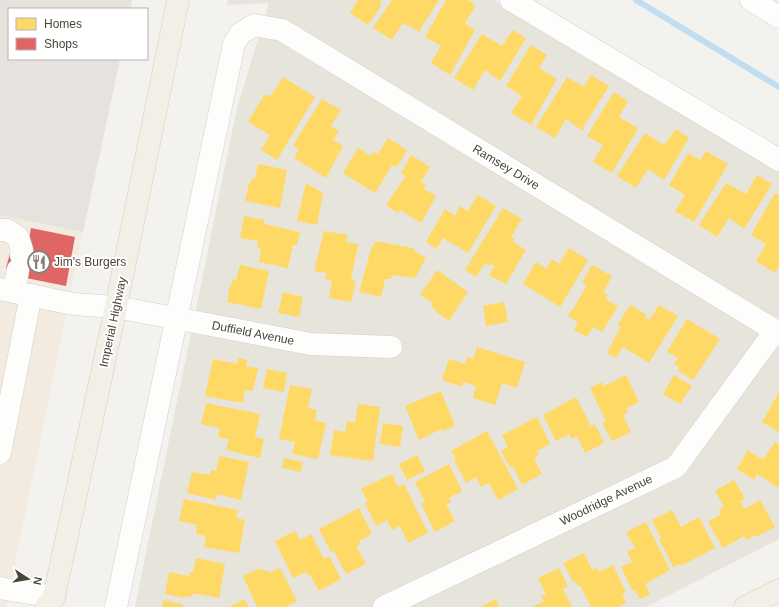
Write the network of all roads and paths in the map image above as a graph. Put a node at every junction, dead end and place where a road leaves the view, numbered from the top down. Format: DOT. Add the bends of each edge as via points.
graph roads {
  1 [pos="178,0"];
  2 [pos="511,0"];
  3 [pos="751,0"];
  4 [pos="779,17"];
  5 [pos="779,160"];
  6 [pos="0,230"];
  7 [pos="15,292"];
  8 [pos="116,307"];
  9 [pos="177,319"];
  10 [pos="777,332"];
  11 [pos="391,347"];
  12 [pos="0,453"];
  13 [pos="0,588"];
  14 [pos="779,590"];
  15 [pos="52,604"];
  16 [pos="116,607"];
  17 [pos="384,607"];
  18 [pos="745,607"];
  1 -- 8 [label="main road, Imperial Highway"];
  2 -- 5 [label="street"];
  3 -- 4 [label="street"];
  6 -- 7 [label="street" via="7,230 18,237 22,250"];
  7 -- 8 [label="street, Duffield Avenue" via="73,304"];
  7 -- 12 [label="street"];
  8 -- 9 [label="street, Duffield Avenue"];
  8 -- 15 [label="main road, Imperial Highway"];
  9 -- 10 [label="street, Ramsey Drive" via="234,44 240,34 254,25 282,30"];
  9 -- 11 [label="street, Duffield Avenue" via="310,344"];
  9 -- 16 [label="street"];
  10 -- 17 [label="street, Woodridge Avenue" via="676,467"];
  13 -- 15 [label="street"];
  14 -- 18 [label="main road"];
}
